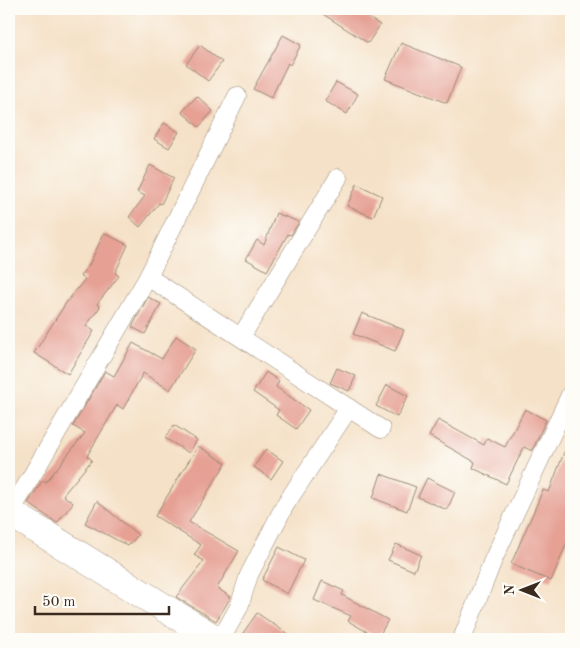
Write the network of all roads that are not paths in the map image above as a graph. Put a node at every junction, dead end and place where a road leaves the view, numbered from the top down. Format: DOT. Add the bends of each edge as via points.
graph roads {
  1 [pos="237,96"];
  2 [pos="338,178"];
  3 [pos="148,277"];
  4 [pos="242,337"];
  5 [pos="571,393"];
  6 [pos="349,408"];
  7 [pos="381,429"];
  8 [pos="10,512"];
  9 [pos="215,639"];
  10 [pos="221,639"];
  11 [pos="462,639"];
  1 -- 3 [label="street"];
  2 -- 4 [label="street"];
  3 -- 4 [label="street"];
  3 -- 8 [label="street"];
  4 -- 6 [label="street"];
  5 -- 11 [label="street" via="493,560"];
  6 -- 7 [label="street"];
  6 -- 10 [label="street" via="285,505"];
  8 -- 9 [label="main road"];
}
